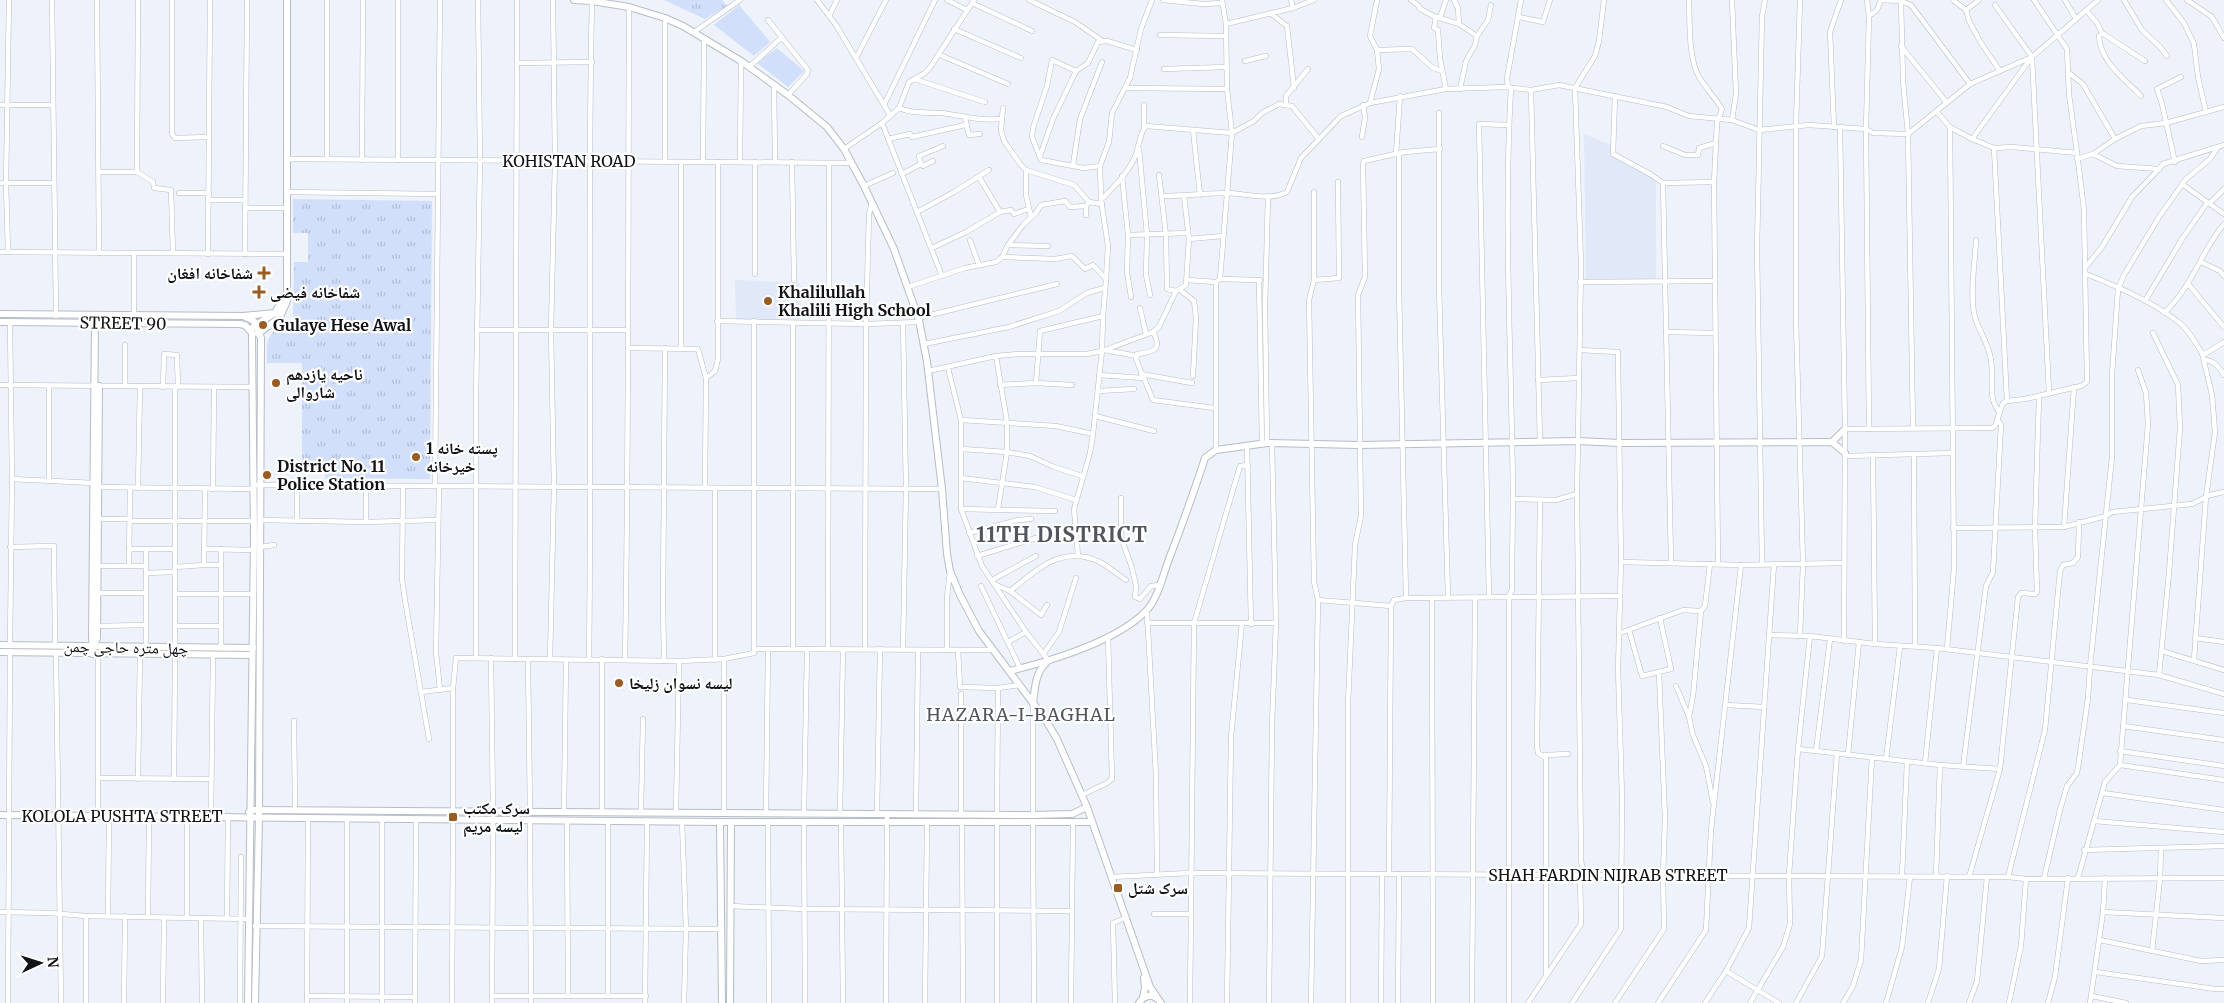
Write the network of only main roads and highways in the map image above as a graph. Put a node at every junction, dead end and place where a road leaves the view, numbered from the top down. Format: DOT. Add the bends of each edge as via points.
graph roads {
  1 [pos="287,0"];
  2 [pos="574,0"];
  3 [pos="592,0"];
  4 [pos="286,293"];
  5 [pos="275,313"];
  6 [pos="0,314"];
  7 [pos="243,316"];
  8 [pos="0,322"];
  9 [pos="97,323"];
  10 [pos="257,325"];
  11 [pos="248,327"];
  12 [pos="260,333"];
  13 [pos="253,337"];
  14 [pos="257,413"];
  15 [pos="1845,429"];
  16 [pos="1832,442"];
  17 [pos="1845,454"];
  18 [pos="96,485"];
  19 [pos="257,559"];
  20 [pos="0,645"];
  21 [pos="10,649"];
  22 [pos="175,650"];
  23 [pos="95,651"];
  24 [pos="252,651"];
  25 [pos="0,652"];
  26 [pos="1049,661"];
  27 [pos="1010,671"];
  28 [pos="1033,703"];
  29 [pos="1087,807"];
  30 [pos="251,810"];
  31 [pos="259,810"];
  32 [pos="440,810"];
  33 [pos="465,810"];
  34 [pos="0,815"];
  35 [pos="248,817"];
  36 [pos="259,818"];
  37 [pos="440,819"];
  38 [pos="464,819"];
  39 [pos="720,822"];
  40 [pos="731,822"];
  41 [pos="1092,822"];
  42 [pos="252,926"];
  43 [pos="1140,962"];
  44 [pos="1141,1001"];
  45 [pos="1161,1002"];
  46 [pos="248,1003"];
  47 [pos="255,1003"];
  48 [pos="722,1003"];
  49 [pos="730,1003"];
  1 -- 4 [label="main road"];
  2 -- 3 [label="main road"];
  3 -- 27 [label="main road" via="665,18 694,32 788,95 827,127 844,149 894,249 919,320 928,371 950,571 970,615"];
  4 -- 5 [label="main road"];
  4 -- 12 [label="main road" via="284,313"];
  5 -- 7 [label="main road, STREET 90"];
  5 -- 10 [label="main road"];
  6 -- 7 [label="main road, STREET 90"];
  7 -- 10 [label="main road" via="251,318"];
  8 -- 9 [label="main road, STREET 90"];
  9 -- 11 [label="main road, STREET 90"];
  9 -- 18 [label="main road"];
  10 -- 11 [label="main road"];
  10 -- 12 [label="main road"];
  11 -- 13 [label="main road"];
  12 -- 13 [label="main road"];
  12 -- 14 [label="main road"];
  13 -- 14 [label="main road" via="253,387"];
  14 -- 19 [label="main road"];
  15 -- 16 [label="main road"];
  16 -- 17 [label="main road"];
  16 -- 26 [label="main road" via="1267,443 1216,450 1205,458 1160,585 1147,610 1108,636"];
  18 -- 23 [label="main road"];
  18 -- 23 [label="main road" via="92,638"];
  19 -- 24 [label="main road"];
  19 -- 31 [label="main road"];
  20 -- 21 [label="main road, چهل متره حاجی چمن"];
  21 -- 23 [label="main road, چهل متره حاجی چمن" via="56,653"];
  21 -- 23 [label="main road, چهل متره حاجی چمن" via="55,646"];
  21 -- 25 [label="main road, چهل متره حاجی چمن"];
  22 -- 23 [label="main road, چهل متره حاجی چمن" via="146,647"];
  22 -- 23 [label="main road, چهل متره حاجی چمن" via="140,654"];
  22 -- 24 [label="main road, چهل متره حاجی چمن" via="220,648"];
  22 -- 24 [label="main road, چهل متره حاجی چمن" via="212,654"];
  24 -- 30 [label="main road"];
  26 -- 27 [label="main road"];
  26 -- 28 [label="main road" via="1041,668"];
  27 -- 28 [label="main road"];
  28 -- 29 [label="main road" via="1057,739"];
  29 -- 33 [label="main road" via="1072,814 1034,815"];
  29 -- 41 [label="main road"];
  30 -- 31 [label="main road"];
  30 -- 35 [label="main road"];
  31 -- 32 [label="main road"];
  31 -- 36 [label="main road"];
  32 -- 33 [label="main road"];
  32 -- 37 [label="main road"];
  33 -- 38 [label="main road"];
  34 -- 35 [label="main road, KOLOLA PUSHTA STREET"];
  35 -- 36 [label="main road, KOLOLA PUSHTA STREET"];
  35 -- 42 [label="main road" via="249,919"];
  36 -- 37 [label="main road, KOLOLA PUSHTA STREET"];
  36 -- 42 [label="main road"];
  37 -- 38 [label="main road, KOLOLA PUSHTA STREET"];
  38 -- 39 [label="main road, KOLOLA PUSHTA STREET"];
  39 -- 40 [label="main road, KOLOLA PUSHTA STREET"];
  39 -- 48 [label="main road"];
  40 -- 41 [label="main road, KOLOLA PUSHTA STREET"];
  40 -- 49 [label="main road"];
  41 -- 43 [label="main road"];
  42 -- 46 [label="main road"];
  42 -- 47 [label="main road"];
  43 -- 44 [label="main road" via="1145,988"];
  43 -- 45 [label="main road" via="1150,987"];
  44 -- 45 [label="main road" via="1150,995"];
}
